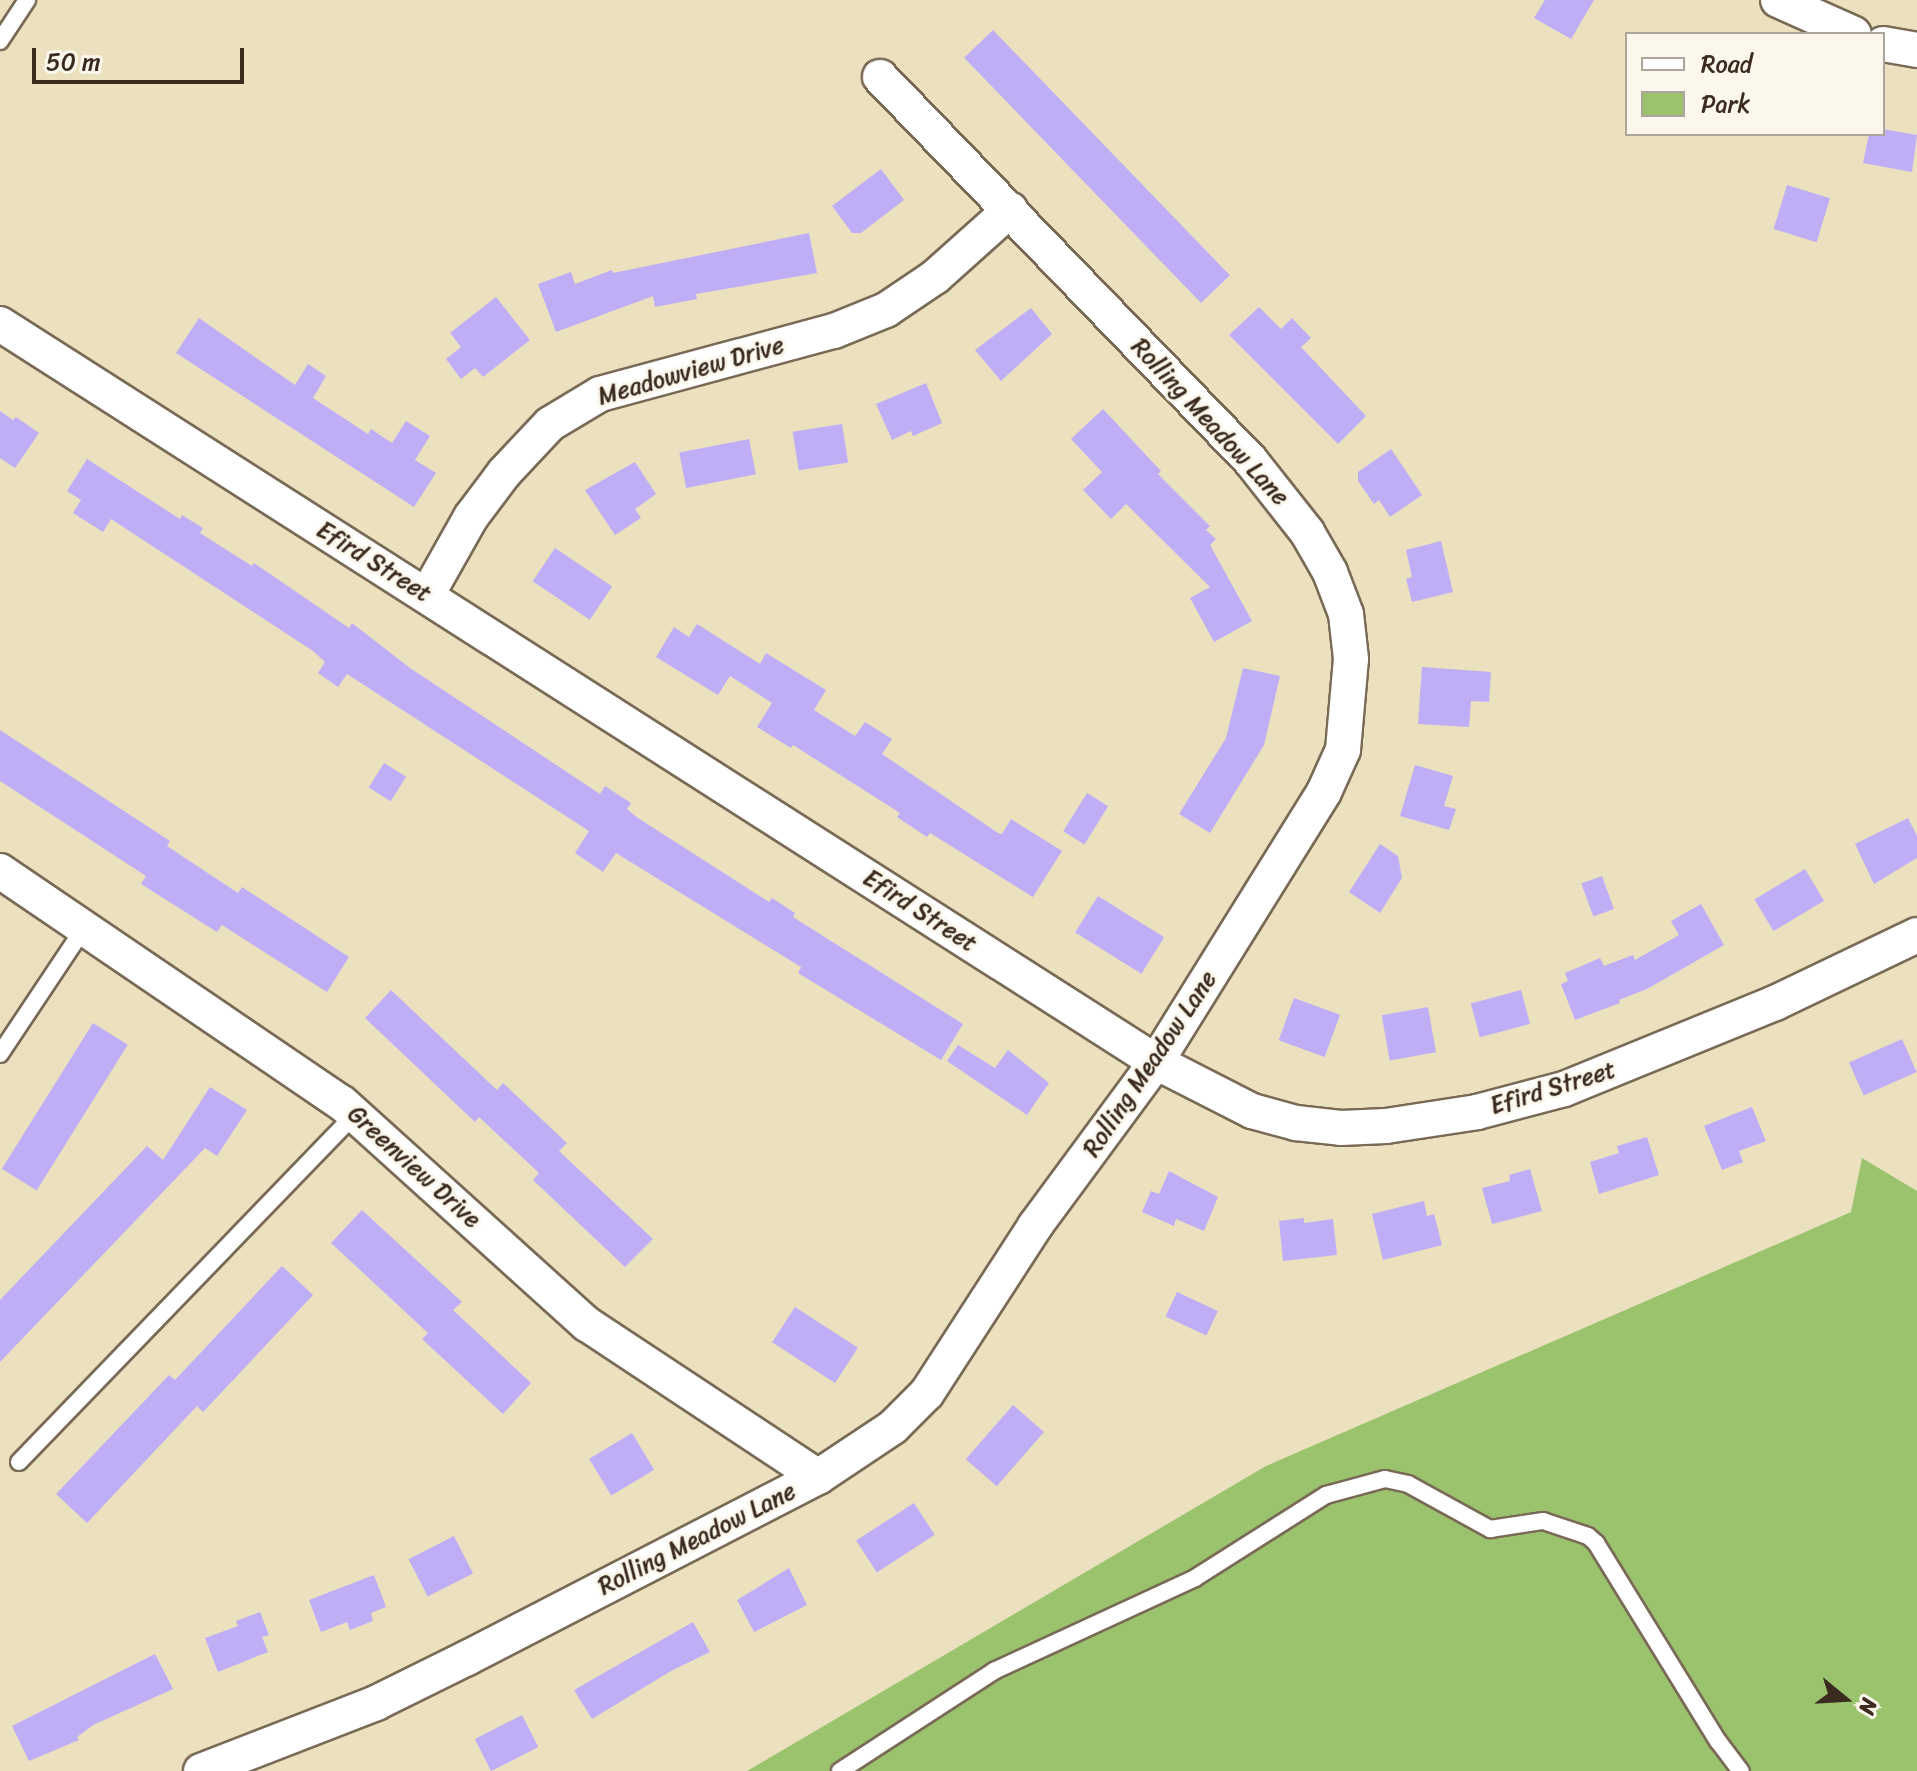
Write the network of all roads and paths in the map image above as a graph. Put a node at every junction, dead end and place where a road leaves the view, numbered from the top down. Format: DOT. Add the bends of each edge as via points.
graph roads {
  1 [pos="27,0"];
  2 [pos="1778,0"];
  3 [pos="1850,32"];
  4 [pos="0,41"];
  5 [pos="1885,44"];
  6 [pos="1917,50"];
  7 [pos="880,77"];
  8 [pos="1010,210"];
  9 [pos="0,324"];
  10 [pos="427,595"];
  11 [pos="0,871"];
  12 [pos="84,928"];
  13 [pos="1917,935"];
  14 [pos="0,1054"];
  15 [pos="1156,1062"];
  16 [pos="355,1114"];
  17 [pos="19,1462"];
  18 [pos="818,1477"];
  19 [pos="201,1771"];
  20 [pos="840,1771"];
  21 [pos="1741,1771"];
  1 -- 4 [label="lane"];
  2 -- 3 [label="street"];
  5 -- 6 [label="street"];
  7 -- 8 [label="street, Rolling Meadow Lane"];
  8 -- 10 [label="street, Meadowview Drive" via="935,277 886,310 834,331 600,394 550,424 471,517"];
  8 -- 15 [label="street, Rolling Meadow Lane" via="1280,495 1330,572 1346,614 1351,659 1343,750 1324,792"];
  9 -- 10 [label="street, Efird Street"];
  10 -- 15 [label="street, Efird Street"];
  11 -- 12 [label="street, Greenview Drive"];
  12 -- 14 [label="lane"];
  12 -- 16 [label="street, Greenview Drive"];
  13 -- 15 [label="street, Efird Street" via="1607,1074 1432,1120 1341,1128 1296,1123 1252,1111"];
  15 -- 18 [label="street, Rolling Meadow Lane" via="1035,1226 927,1393 893,1427"];
  16 -- 17 [label="lane"];
  16 -- 18 [label="street, Greenview Drive" via="587,1324"];
  18 -- 19 [label="street, Rolling Meadow Lane" via="376,1703"];
  20 -- 21 [label="lane" via="994,1671 1222,1564 1326,1495 1385,1479 1408,1484 1490,1529 1543,1521 1588,1536"];
}
